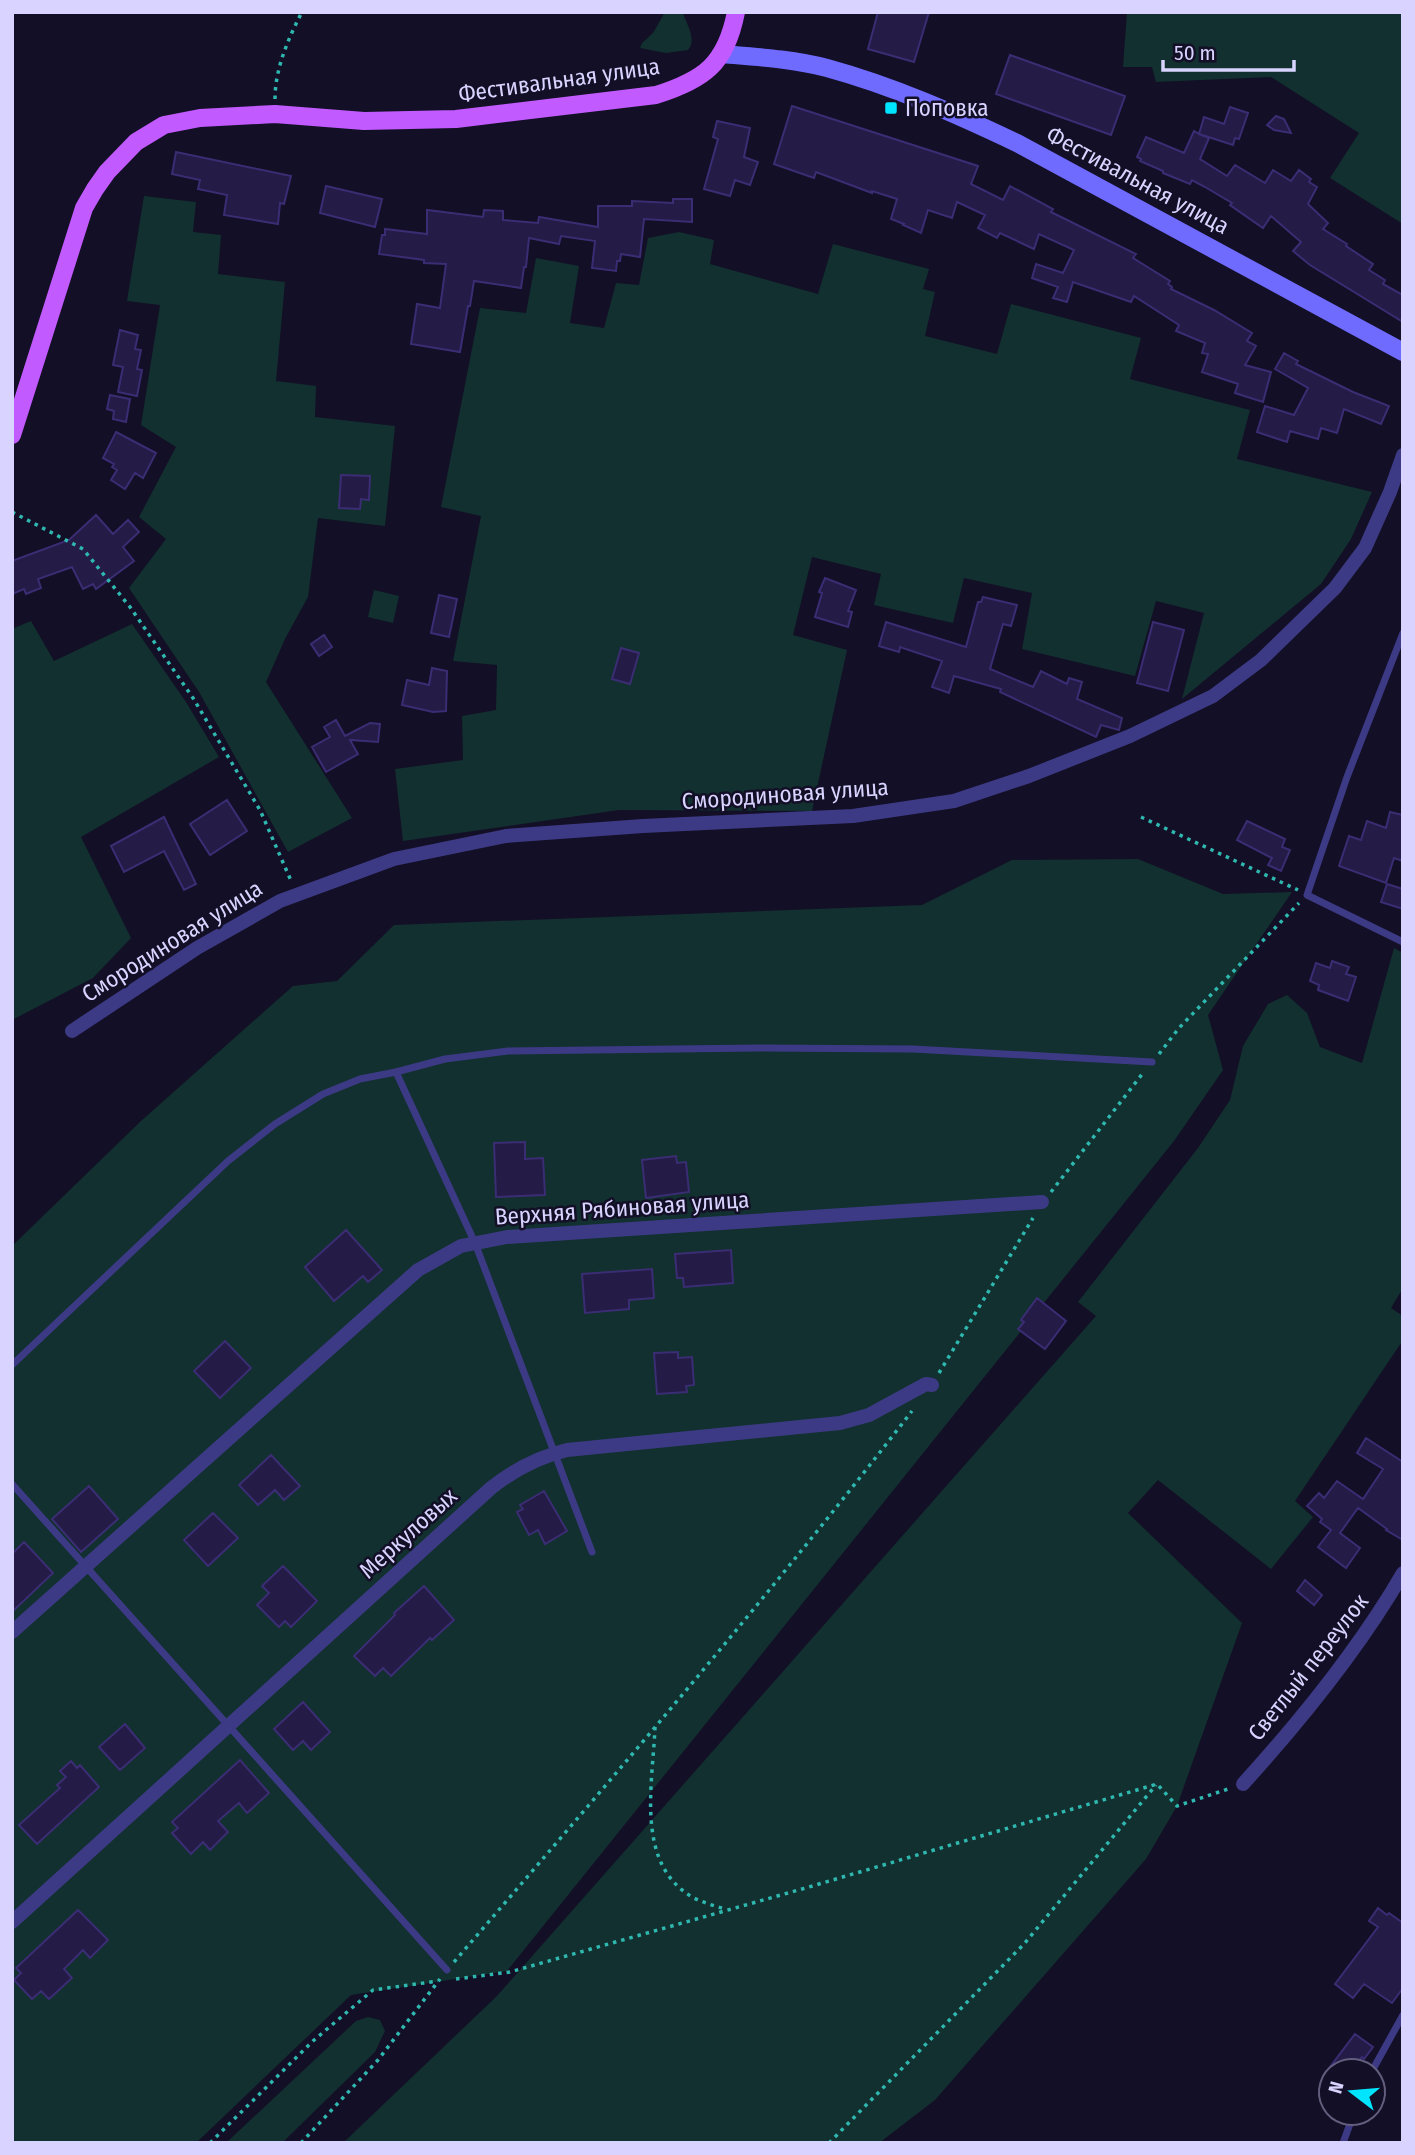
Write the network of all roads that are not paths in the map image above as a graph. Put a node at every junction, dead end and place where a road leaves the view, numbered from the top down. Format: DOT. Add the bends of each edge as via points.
graph roads {
  1 [pos="736,12"];
  2 [pos="721,54"];
  3 [pos="1403,352"];
  4 [pos="12,435"];
  5 [pos="1403,455"];
  6 [pos="1403,633"];
  7 [pos="1403,942"];
  8 [pos="72,1031"];
  9 [pos="1152,1062"];
  10 [pos="396,1072"];
  11 [pos="1042,1202"];
  12 [pos="475,1243"];
  13 [pos="12,1365"];
  14 [pos="932,1385"];
  15 [pos="556,1453"];
  16 [pos="12,1484"];
  17 [pos="592,1552"];
  18 [pos="86,1566"];
  19 [pos="1403,1573"];
  20 [pos="12,1632"];
  21 [pos="229,1726"];
  22 [pos="1243,1784"];
  23 [pos="12,1922"];
  24 [pos="447,1970"];
  25 [pos="1403,2015"];
  26 [pos="1380,2057"];
  1 -- 2 [label="main road"];
  2 -- 3 [label="street, Фестивальная улица" via="827,68 958,115"];
  2 -- 4 [label="main road, Фестивальная улица" via="705,74 684,87 656,95 456,119 364,121 275,114 200,117 164,125 136,142 101,180 84,208"];
  5 -- 8 [label="street, Смородиновая улица" via="1365,548 1335,589 1261,660 1213,696 1130,736 954,801 853,816 506,836 394,859 280,901 197,948"];
  6 -- 7 [label="lane" via="1307,895"];
  9 -- 10 [label="lane" via="913,1049 508,1051 445,1059"];
  10 -- 12 [label="lane"];
  10 -- 13 [label="lane" via="360,1079 323,1094 275,1124 228,1161"];
  11 -- 12 [label="street, Верхняя Рябиновая улица" via="507,1237"];
  12 -- 15 [label="lane"];
  12 -- 18 [label="street, Верхняя Рябиновая улица" via="418,1270"];
  14 -- 15 [label="street, Меркуловых" via="926,1384 876,1412 840,1423"];
  15 -- 17 [label="lane"];
  15 -- 21 [label="street, Меркуловых" via="520,1467 491,1488"];
  16 -- 18 [label="lane"];
  18 -- 20 [label="street, Верхняя Рябиновая улица"];
  18 -- 21 [label="lane"];
  19 -- 22 [label="street, Светлый переулок" via="1370,1627"];
  21 -- 23 [label="street, Меркуловых"];
  21 -- 24 [label="lane"];
  25 -- 26 [label="lane"];
}
